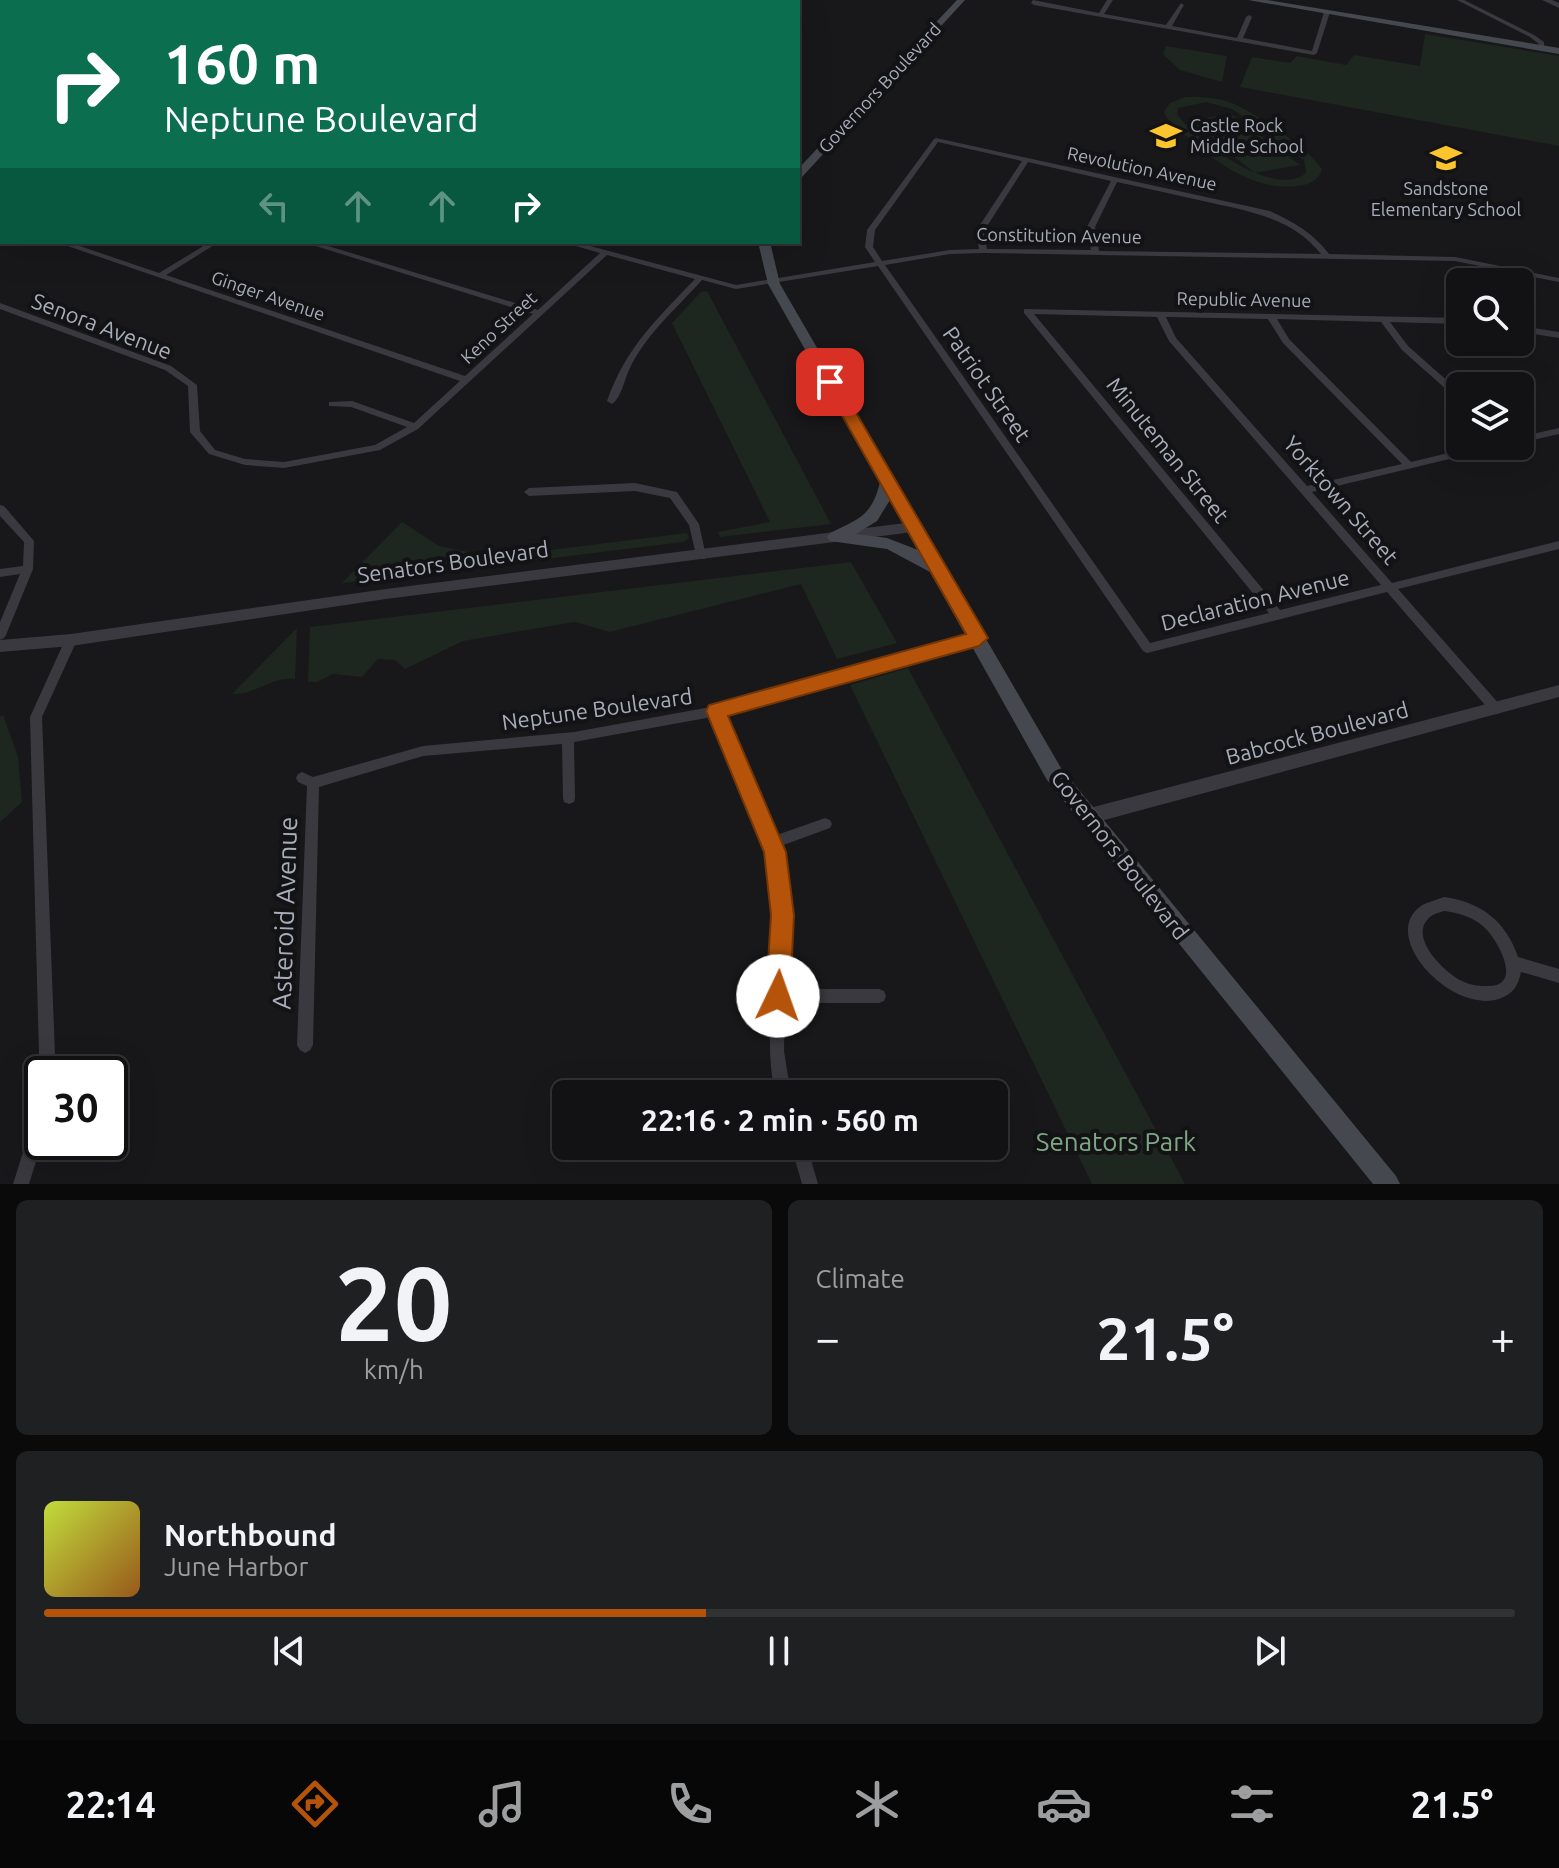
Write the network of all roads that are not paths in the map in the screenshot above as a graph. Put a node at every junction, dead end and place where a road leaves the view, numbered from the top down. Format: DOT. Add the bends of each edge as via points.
graph roads {
  1 [pos="961,0"];
  2 [pos="1036,0"];
  3 [pos="1110,0"];
  4 [pos="1252,0"];
  5 [pos="1460,0"];
  6 [pos="1546,0"];
  7 [pos="1181,5"];
  8 [pos="1559,6"];
  9 [pos="1327,12"];
  10 [pos="1100,15"];
  11 [pos="1249,17"];
  12 [pos="1168,27"];
  13 [pos="1239,40"];
  14 [pos="1541,48"];
  15 [pos="1559,51"];
  16 [pos="936,140"];
  17 [pos="1026,160"];
  18 [pos="800,173"];
  19 [pos="1115,179"];
  20 [pos="66,244"];
  21 [pos="212,244"];
  22 [pos="314,244"];
  23 [pos="573,244"];
  24 [pos="764,244"];
  25 [pos="983,251"];
  26 [pos="1095,252"];
  27 [pos="605,253"];
  28 [pos="1327,257"];
  29 [pos="881,264"];
  30 [pos="159,276"];
  31 [pos="698,280"];
  32 [pos="1559,280"];
  33 [pos="774,284"];
  34 [pos="0,306"];
  35 [pos="1027,311"];
  36 [pos="538,313"];
  37 [pos="1161,315"];
  38 [pos="1271,317"];
  39 [pos="1383,319"];
  40 [pos="1446,321"];
  41 [pos="1534,331"];
  42 [pos="1559,335"];
  43 [pos="466,380"];
  44 [pos="1446,385"];
  45 [pos="612,401"];
  46 [pos="332,404"];
  47 [pos="415,427"];
  48 [pos="1559,431"];
  49 [pos="1534,437"];
  50 [pos="1446,456"];
  51 [pos="1408,464"];
  52 [pos="887,481"];
  53 [pos="1307,490"];
  54 [pos="529,492"];
  55 [pos="0,509"];
  56 [pos="913,527"];
  57 [pos="835,537"];
  58 [pos="1559,545"];
  59 [pos="701,556"];
  60 [pos="28,569"];
  61 [pos="938,569"];
  62 [pos="0,573"];
  63 [pos="1389,586"];
  64 [pos="1277,615"];
  65 [pos="0,635"];
  66 [pos="979,638"];
  67 [pos="71,640"];
  68 [pos="0,646"];
  69 [pos="1147,648"];
  70 [pos="1559,691"];
  71 [pos="1496,709"];
  72 [pos="716,711"];
  73 [pos="568,737"];
  74 [pos="308,781"];
  75 [pos="569,798"];
  76 [pos="1086,817"];
  77 [pos="825,824"];
  78 [pos="771,843"];
  79 [pos="1514,963"];
  80 [pos="1559,976"];
  81 [pos="778,996"];
  82 [pos="879,996"];
  83 [pos="305,1045"];
  84 [pos="47,1056"];
  85 [pos="782,1080"];
  86 [pos="29,1160"];
  87 [pos="803,1160"];
  88 [pos="1380,1182"];
  89 [pos="21,1184"];
  90 [pos="810,1184"];
  1 -- 18 [label="main road, Governors Boulevard"];
  2 -- 10 [label="street"];
  3 -- 10 [label="street"];
  4 -- 9 [label="main road"];
  5 -- 14 [label="street" via="1539,40"];
  6 -- 8 [label="street"];
  7 -- 12 [label="street"];
  9 -- 13 [label="street" via="1314,53"];
  9 -- 14 [label="main road"];
  10 -- 12 [label="street"];
  11 -- 13 [label="street"];
  12 -- 13 [label="street"];
  14 -- 15 [label="main road"];
  16 -- 17 [label="street, Revolution Avenue"];
  16 -- 29 [label="street, Patriot Street" via="871,230 869,247"];
  17 -- 19 [label="street, Revolution Avenue"];
  17 -- 25 [label="street" via="980,231"];
  19 -- 26 [label="street" via="1091,227"];
  19 -- 28 [label="street, Revolution Avenue" via="1267,213 1315,239"];
  20 -- 30 [label="street, Ginger Avenue"];
  21 -- 30 [label="street"];
  22 -- 36 [label="street"];
  23 -- 27 [label="street, Constitution Avenue"];
  24 -- 33 [label="main road, Governors Boulevard"];
  25 -- 26 [label="street, Constitution Avenue"];
  25 -- 29 [label="street, Constitution Avenue"];
  26 -- 28 [label="street, Constitution Avenue"];
  27 -- 31 [label="street, Constitution Avenue"];
  27 -- 36 [label="street, Keno Street"];
  28 -- 32 [label="street, Constitution Avenue" via="1455,259"];
  29 -- 33 [label="street, Constitution Avenue"];
  29 -- 69 [label="street, Patriot Street"];
  30 -- 43 [label="street, Ginger Avenue"];
  31 -- 33 [label="street, Constitution Avenue" via="736,287"];
  31 -- 45 [label="street" via="636,346"];
  33 -- 52 [label="main road, Governors Boulevard"];
  34 -- 47 [label="street, Senora Avenue" via="168,368 192,385 195,432 212,452 245,462 284,465 336,458 377,448"];
  35 -- 37 [label="street, Republic Avenue"];
  35 -- 64 [label="street, Minuteman Street"];
  36 -- 43 [label="street, Keno Street"];
  37 -- 38 [label="street, Republic Avenue"];
  37 -- 53 [label="street, Yorktown Street" via="1172,339"];
  38 -- 39 [label="street, Republic Avenue"];
  38 -- 51 [label="street" via="1286,341"];
  39 -- 40 [label="street, Republic Avenue"];
  39 -- 44 [label="street" via="1405,348"];
  41 -- 42 [label="street"];
  43 -- 47 [label="street, Keno Street"];
  46 -- 47 [label="street" via="352,404"];
  48 -- 49 [label="street"];
  50 -- 51 [label="street"];
  51 -- 53 [label="street"];
  52 -- 56 [label="main road, Governors Boulevard"];
  52 -- 57 [label="main road" via="874,517"];
  53 -- 63 [label="street, Yorktown Street"];
  54 -- 59 [label="street" via="635,487 673,495 694,524"];
  55 -- 60 [label="street" via="29,541"];
  56 -- 57 [label="street, Senators Boulevard"];
  56 -- 61 [label="main road, Governors Boulevard"];
  57 -- 59 [label="street, Senators Boulevard"];
  57 -- 61 [label="main road" via="903,546"];
  58 -- 63 [label="street, Declaration Avenue"];
  59 -- 67 [label="street, Senators Boulevard" via="522,574"];
  60 -- 62 [label="street"];
  60 -- 65 [label="street"];
  61 -- 66 [label="main road, Governors Boulevard"];
  63 -- 64 [label="street, Declaration Avenue"];
  63 -- 71 [label="street, Yorktown Street"];
  64 -- 69 [label="street, Declaration Avenue"];
  66 -- 72 [label="street, Neptune Boulevard"];
  66 -- 76 [label="main road, Governors Boulevard" via="1054,774"];
  67 -- 68 [label="street, Senators Boulevard"];
  67 -- 84 [label="street" via="36,717"];
  70 -- 71 [label="street, Babcock Boulevard"];
  71 -- 76 [label="street, Babcock Boulevard"];
  72 -- 73 [label="street, Neptune Boulevard"];
  72 -- 78 [label="street"];
  73 -- 74 [label="street, Neptune Boulevard" via="423,751"];
  73 -- 75 [label="street"];
  74 -- 83 [label="street, Asteroid Avenue"];
  76 -- 88 [label="main road, Governors Boulevard"];
  77 -- 78 [label="street"];
  78 -- 81 [label="street" via="783,915"];
  79 -- 79 [label="street" via="1506,988 1494,994 1460,989 1419,950 1416,922 1432,906 1474,912 1501,935"];
  79 -- 80 [label="street"];
  81 -- 82 [label="street"];
  81 -- 85 [label="street"];
  86 -- 89 [label="street"];
  87 -- 90 [label="street"];
}
